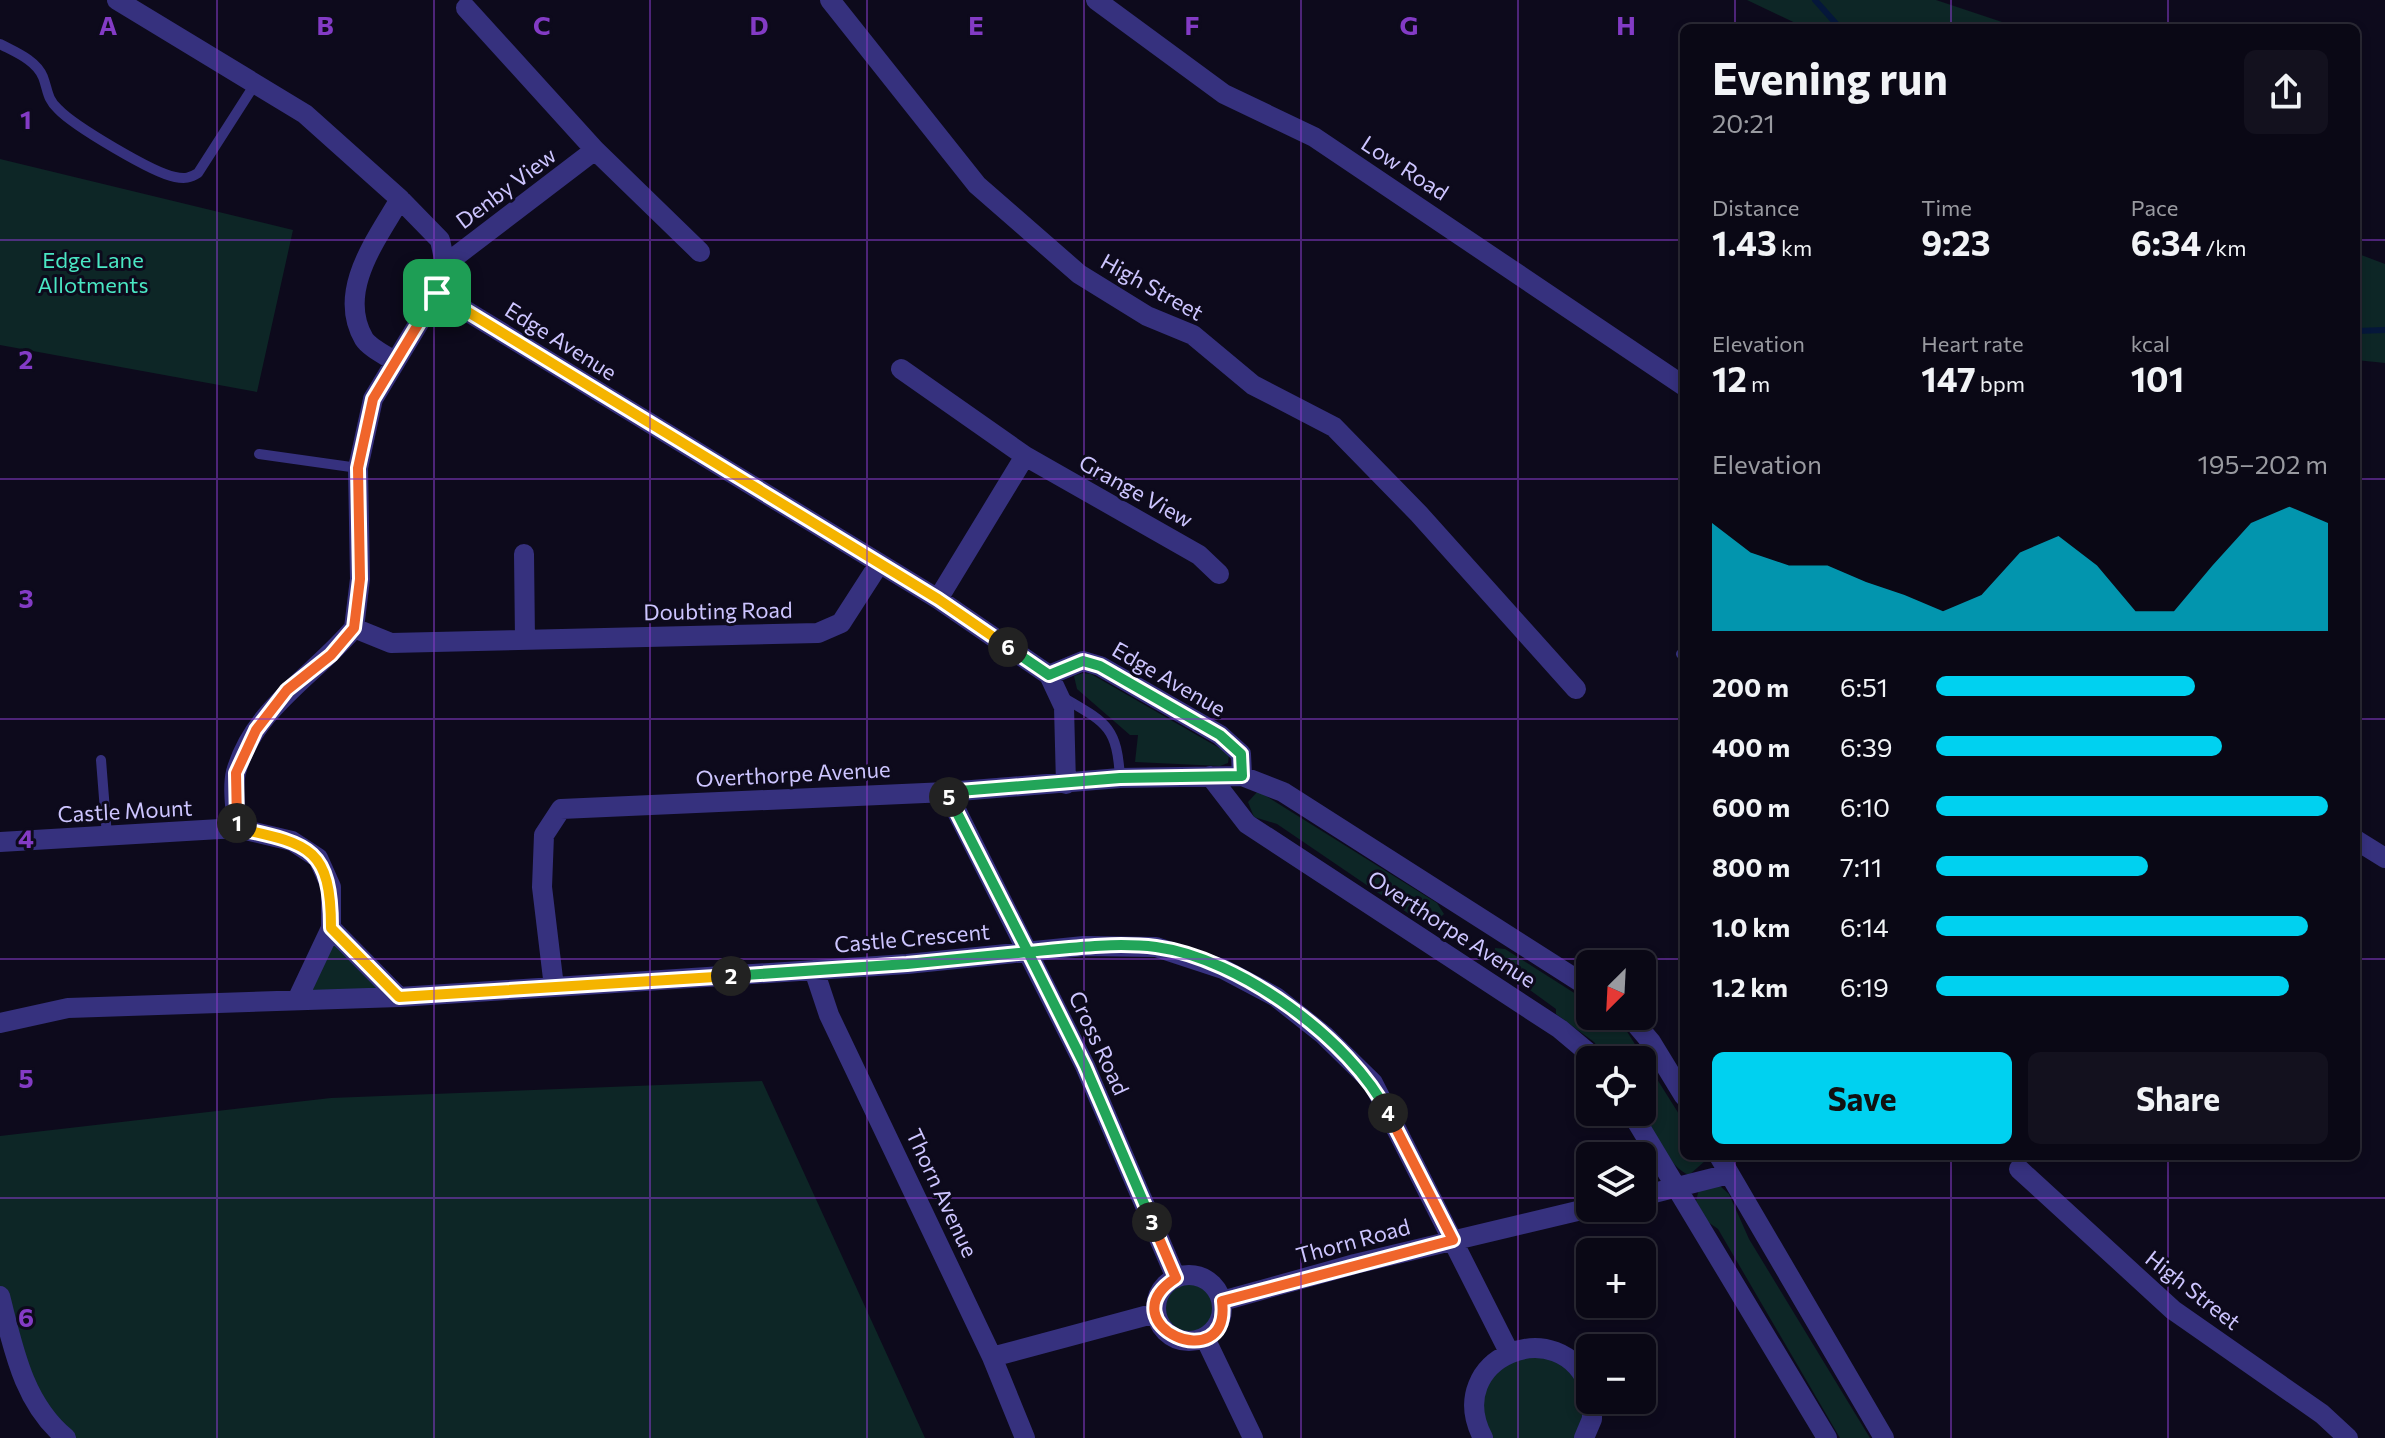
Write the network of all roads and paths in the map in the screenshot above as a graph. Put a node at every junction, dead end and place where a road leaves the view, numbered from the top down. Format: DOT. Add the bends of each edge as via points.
graph roads {
  1 [pos="117,0"];
  2 [pos="830,0"];
  3 [pos="1096,0"];
  4 [pos="466,8"];
  5 [pos="0,44"];
  6 [pos="255,84"];
  7 [pos="595,150"];
  8 [pos="400,199"];
  9 [pos="700,252"];
  10 [pos="447,263"];
  11 [pos="437,293"];
  12 [pos="394,361"];
  13 [pos="901,369"];
  14 [pos="1680,383"];
  15 [pos="259,454"];
  16 [pos="1025,456"];
  17 [pos="358,468"];
  18 [pos="524,554"];
  19 [pos="879,564"];
  20 [pos="1219,574"];
  21 [pos="938,599"];
  22 [pos="354,628"];
  23 [pos="525,640"];
  24 [pos="1049,675"];
  25 [pos="1576,689"];
  26 [pos="1059,695"];
  27 [pos="101,760"];
  28 [pos="1210,776"];
  29 [pos="1242,776"];
  30 [pos="1120,778"];
  31 [pos="1066,784"];
  32 [pos="947,792"];
  33 [pos="237,828"];
  34 [pos="107,836"];
  35 [pos="0,842"];
  36 [pos="2360,842"];
  37 [pos="2385,858"];
  38 [pos="331,928"];
  39 [pos="1028,952"];
  40 [pos="814,970"];
  41 [pos="1576,979"];
  42 [pos="554,987"];
  43 [pos="399,997"];
  44 [pos="297,1000"];
  45 [pos="0,1023"];
  46 [pos="1641,1030"];
  47 [pos="1580,1046"];
  48 [pos="1680,1089"];
  49 [pos="1640,1126"];
  50 [pos="1724,1165"];
  51 [pos="2019,1169"];
  52 [pos="1677,1187"];
  53 [pos="1656,1192"];
  54 [pos="1576,1211"];
  55 [pos="1453,1240"];
  56 [pos="1176,1278"];
  57 [pos="0,1296"];
  58 [pos="1222,1301"];
  59 [pos="1156,1313"];
  60 [pos="1205,1338"];
  61 [pos="1509,1352"];
  62 [pos="992,1357"];
  63 [pos="1576,1367"];
  64 [pos="1592,1414"];
  65 [pos="66,1438"];
  66 [pos="1025,1438"];
  67 [pos="1253,1438"];
  68 [pos="1483,1438"];
  69 [pos="1584,1438"];
  70 [pos="1827,1438"];
  71 [pos="1884,1438"];
  72 [pos="2348,1438"];
  1 -- 6 [label="street"];
  2 -- 25 [label="street, High Street" via="977,185 1079,274 1147,316 1193,335 1253,385 1334,427"];
  3 -- 14 [label="street, Low Road" via="1224,94 1314,137"];
  4 -- 7 [label="street, Denby View"];
  5 -- 6 [label="lane" via="26,58 42,75 48,99 62,113 173,177 198,173"];
  6 -- 8 [label="street" via="305,114"];
  7 -- 9 [label="street, Denby View"];
  7 -- 10 [label="street, Denby View"];
  8 -- 10 [label="street" via="440,240"];
  8 -- 12 [label="street" via="364,262 356,297 364,340"];
  10 -- 11 [label="street"];
  11 -- 12 [label="street"];
  11 -- 19 [label="street, Edge Avenue"];
  12 -- 17 [label="street" via="373,399"];
  13 -- 16 [label="street, Grange View"];
  15 -- 17 [label="lane"];
  16 -- 20 [label="street, Grange View" via="1199,555"];
  16 -- 21 [label="street"];
  17 -- 22 [label="street" via="360,579"];
  18 -- 23 [label="street"];
  19 -- 21 [label="street, Edge Avenue"];
  19 -- 23 [label="street, Doubting Road" via="841,623 818,633"];
  21 -- 24 [label="street, Edge Avenue"];
  22 -- 23 [label="street, Doubting Road" via="391,643"];
  22 -- 33 [label="street" via="331,655 287,690 256,730 236,773"];
  24 -- 26 [label="street, Edge Avenue"];
  24 -- 29 [label="street, Edge Avenue" via="1083,661 1100,666 1220,735 1241,754"];
  26 -- 30 [label="lane" via="1109,730 1118,743"];
  26 -- 31 [label="street, Edge Avenue" via="1064,707"];
  27 -- 34 [label="lane"];
  28 -- 29 [label="street, Overthorpe Avenue"];
  28 -- 30 [label="street, Overthorpe Avenue"];
  28 -- 47 [label="street, Overthorpe Avenue" via="1247,824"];
  29 -- 41 [label="street, Overthorpe Avenue" via="1283,792"];
  30 -- 31 [label="street, Overthorpe Avenue"];
  31 -- 32 [label="street, Overthorpe Avenue"];
  32 -- 39 [label="street, Cross Road"];
  32 -- 42 [label="street, Overthorpe Avenue" via="561,809 544,835 542,887"];
  33 -- 34 [label="street, Castle Mount"];
  33 -- 38 [label="street, Castle Mount" via="292,841 318,858 331,887"];
  34 -- 35 [label="street, Castle Mount"];
  36 -- 37 [label="street"];
  38 -- 43 [label="street"];
  38 -- 44 [label="street, Castle Mount"];
  39 -- 40 [label="street, Castle Crescent"];
  39 -- 55 [label="street, Castle Crescent" via="1156,947 1223,969 1276,997 1373,1083"];
  39 -- 56 [label="street, Cross Road" via="1085,1066"];
  40 -- 42 [label="street, Castle Crescent"];
  40 -- 62 [label="street, Thorn Avenue" via="829,1015"];
  42 -- 43 [label="street, Castle Crescent"];
  43 -- 44 [label="street"];
  44 -- 45 [label="street" via="68,1008"];
  46 -- 48 [label="street"];
  49 -- 52 [label="street"];
  50 -- 52 [label="street"];
  50 -- 71 [label="street"];
  51 -- 72 [label="street, High Street" via="2173,1310 2322,1414"];
  52 -- 53 [label="street"];
  52 -- 70 [label="street"];
  54 -- 55 [label="street, Thorn Road"];
  55 -- 58 [label="street, Thorn Road"];
  55 -- 61 [label="street, Castle Crescent"];
  56 -- 58 [label="street" via="1204,1279"];
  56 -- 59 [label="street" via="1160,1292"];
  57 -- 65 [label="street" via="19,1371"];
  58 -- 60 [label="street" via="1221,1320"];
  59 -- 60 [label="street" via="1172,1337 1191,1342"];
  59 -- 62 [label="street"];
  60 -- 67 [label="street"];
  61 -- 63 [label="street" via="1538,1348 1557,1353"];
  61 -- 68 [label="street" via="1490,1366 1477,1386 1474,1415"];
  62 -- 66 [label="street, Thorn Avenue"];
  64 -- 69 [label="street"];
}
